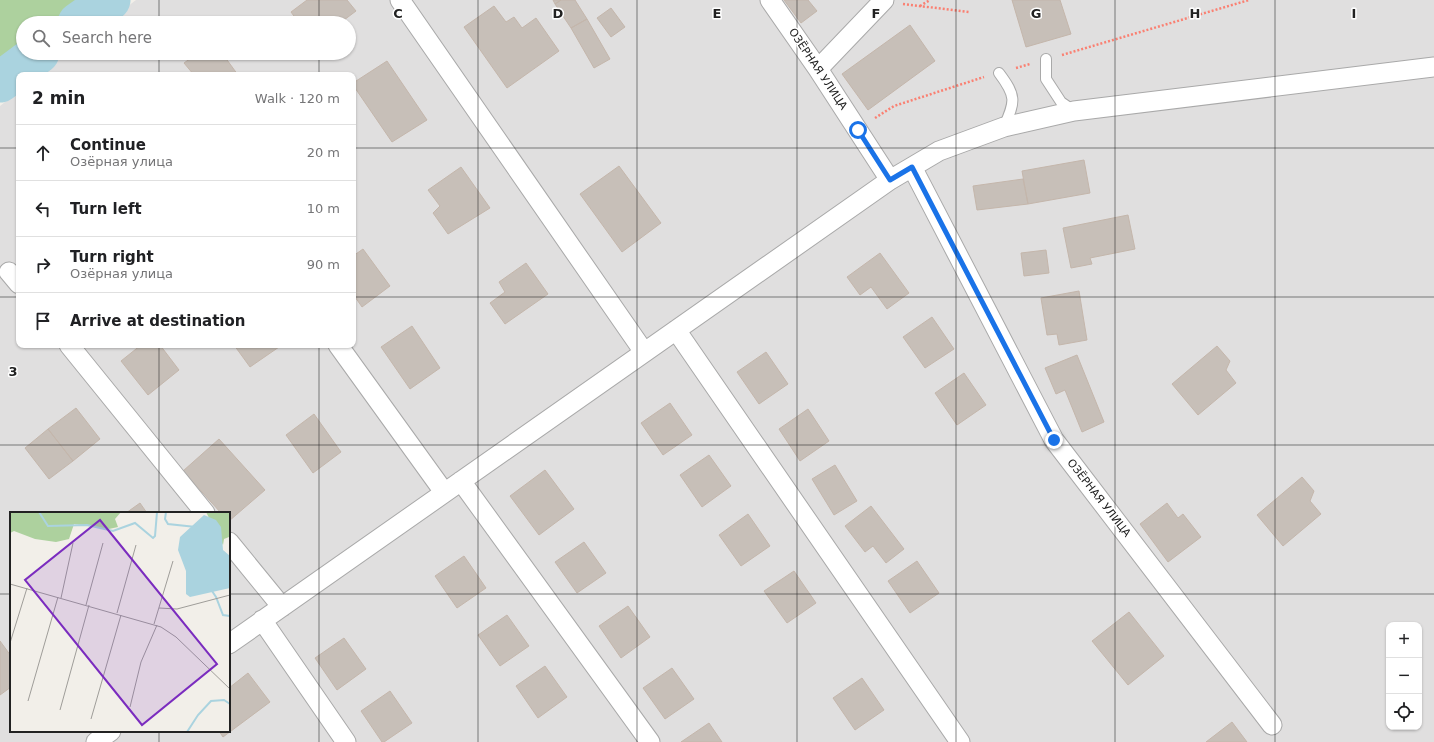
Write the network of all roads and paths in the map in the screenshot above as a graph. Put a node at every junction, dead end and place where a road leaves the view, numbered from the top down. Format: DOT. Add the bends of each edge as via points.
graph roads {
  1 [pos="400,0"];
  2 [pos="770,0"];
  3 [pos="930,0"];
  4 [pos="884,1"];
  5 [pos="919,6"];
  6 [pos="969,12"];
  7 [pos="1046,59"];
  8 [pos="1434,67"];
  9 [pos="818,69"];
  10 [pos="999,73"];
  11 [pos="1074,111"];
  12 [pos="1004,127"];
  13 [pos="912,167"];
  14 [pos="890,180"];
  15 [pos="676,330"];
  16 [pos="71,348"];
  17 [pos="340,348"];
  18 [pos="644,352"];
  19 [pos="461,481"];
  20 [pos="444,492"];
  21 [pos="204,512"];
  22 [pos="230,543"];
  23 [pos="282,607"];
  24 [pos="262,620"];
  25 [pos="230,643"];
  26 [pos="1272,724"];
  27 [pos="110,732"];
  28 [pos="96,742"];
  29 [pos="346,742"];
  30 [pos="650,742"];
  31 [pos="960,742"];
  1 -- 18 [label="street"];
  2 -- 9 [label="street, ОЗЁРНАЯ УЛИЦА"];
  3 -- 5 [label="path"];
  4 -- 5 [label="path"];
  4 -- 9 [label="street"];
  5 -- 6 [label="path"];
  7 -- 11 [label="lane" via="1046,79 1061,102"];
  8 -- 11 [label="street"];
  9 -- 14 [label="street, ОЗЁРНАЯ УЛИЦА"];
  10 -- 12 [label="lane" via="1009,87 1014,104"];
  11 -- 12 [label="street"];
  12 -- 13 [label="street" via="939,151"];
  13 -- 14 [label="street"];
  13 -- 26 [label="street, ОЗЁРНАЯ УЛИЦА" via="1054,440"];
  14 -- 15 [label="street"];
  15 -- 18 [label="street"];
  15 -- 31 [label="street"];
  16 -- 21 [label="street"];
  17 -- 20 [label="street"];
  18 -- 19 [label="street"];
  19 -- 20 [label="street"];
  19 -- 30 [label="street"];
  20 -- 23 [label="street"];
  22 -- 23 [label="street"];
  23 -- 24 [label="street"];
  24 -- 25 [label="street"];
  24 -- 29 [label="street"];
  27 -- 28 [label="street"];
}
